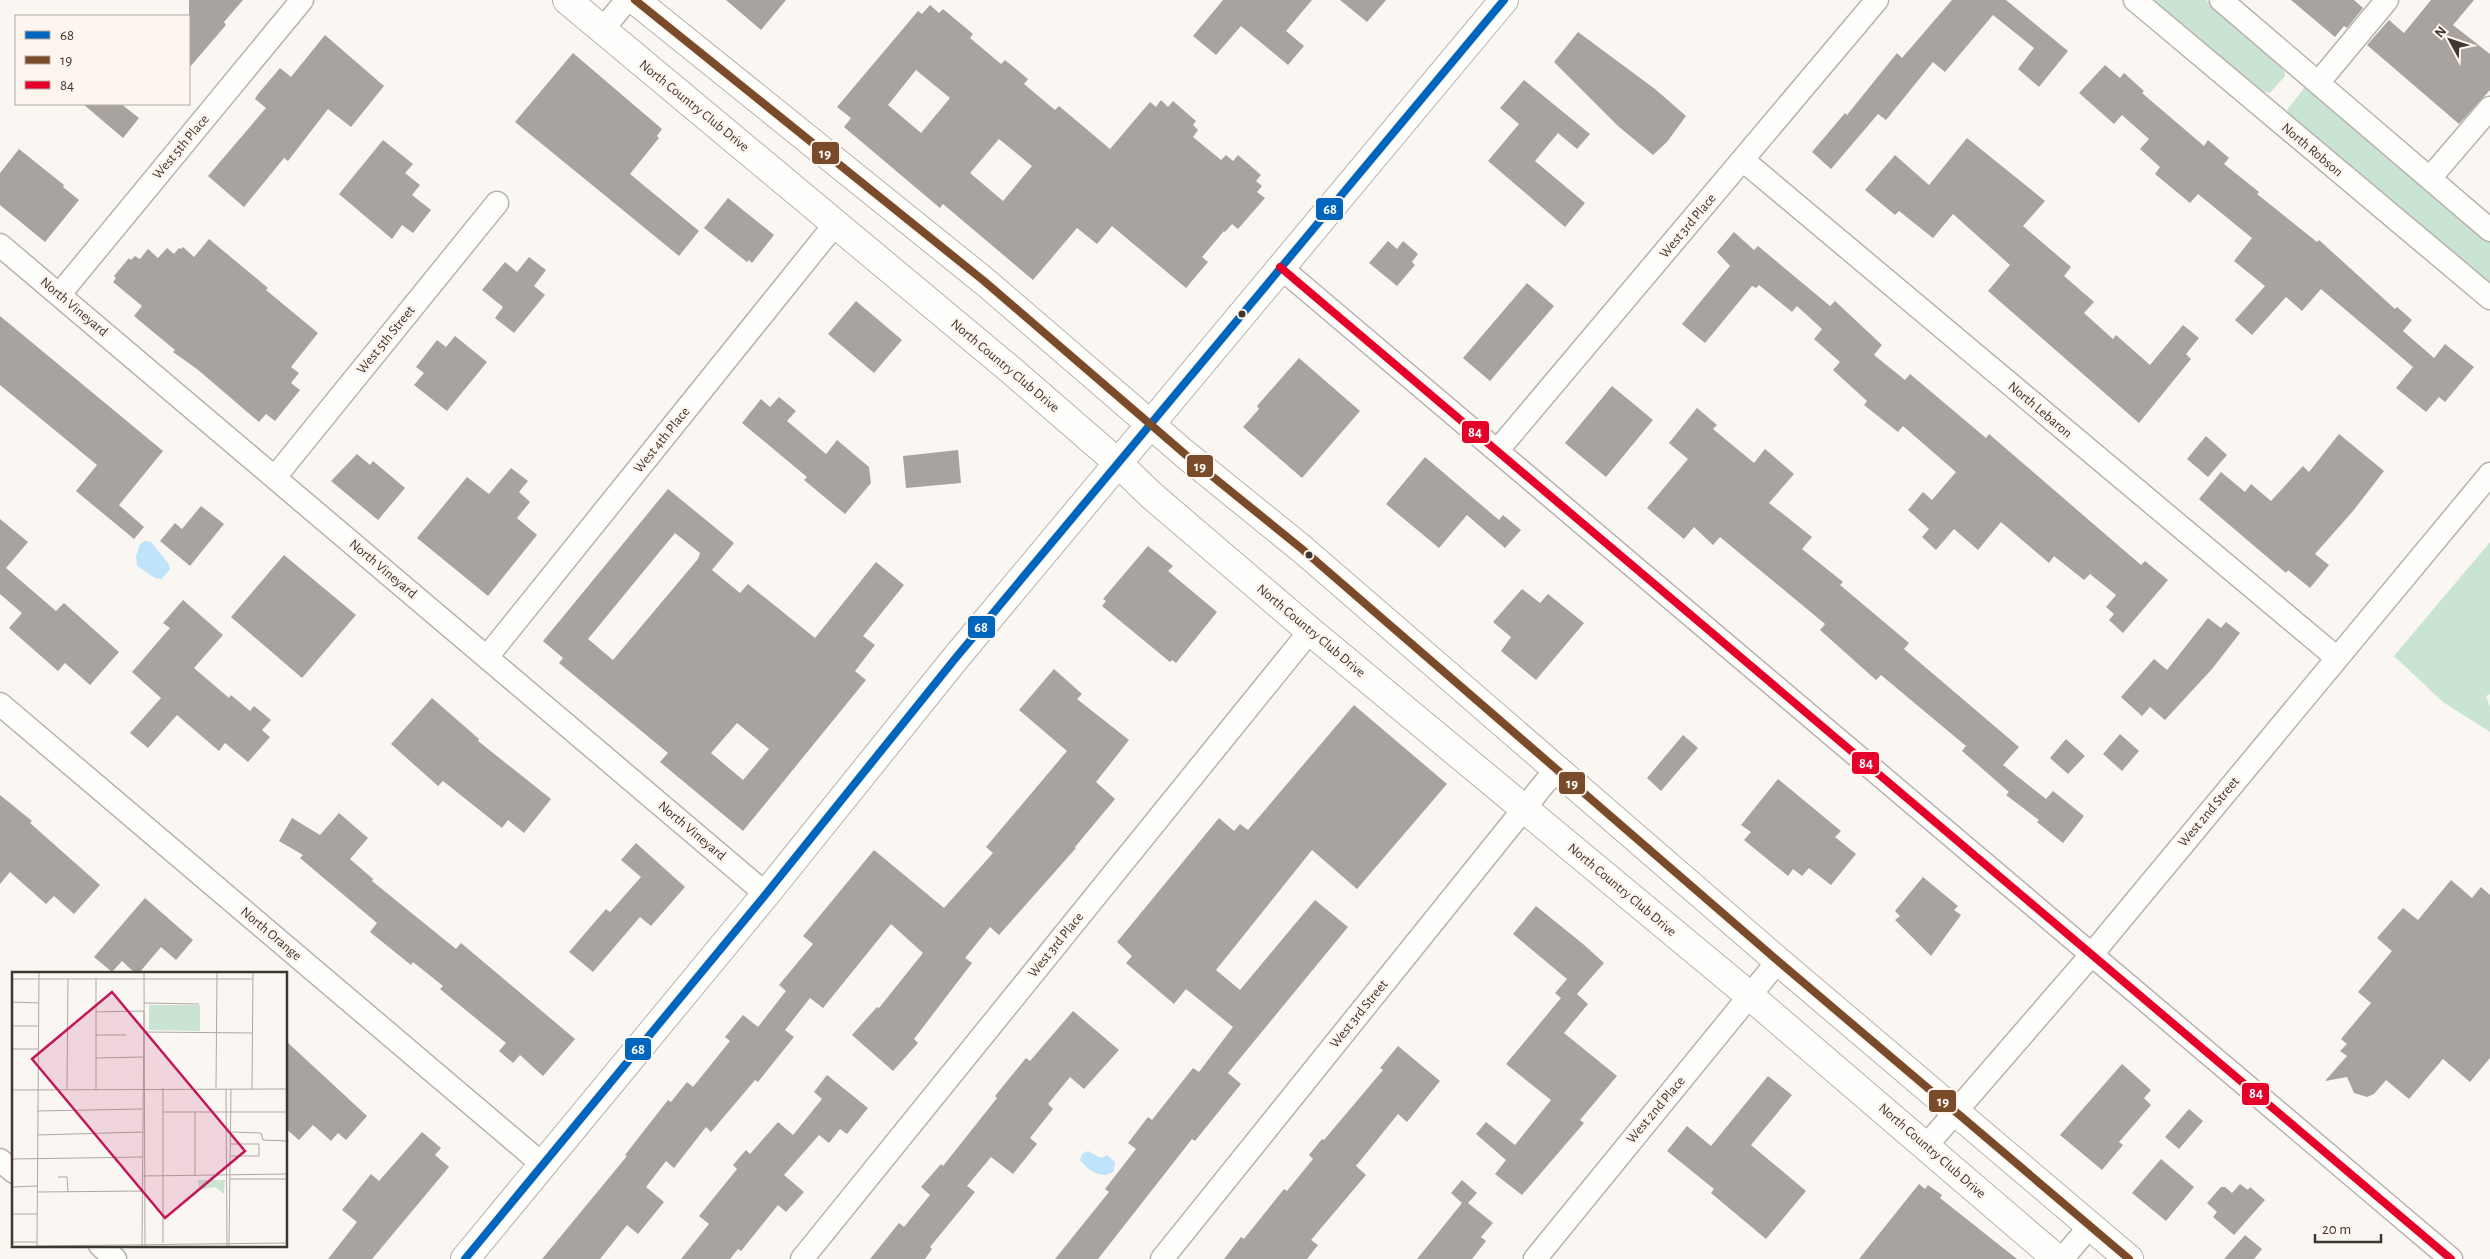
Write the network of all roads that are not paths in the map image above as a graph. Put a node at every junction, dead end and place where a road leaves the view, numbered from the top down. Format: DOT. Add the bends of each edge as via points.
graph roads {
  1 [pos="302,0"];
  2 [pos="567,0"];
  3 [pos="627,0"];
  4 [pos="634,0"];
  5 [pos="1504,0"];
  6 [pos="1877,0"];
  7 [pos="2135,0"];
  8 [pos="2221,0"];
  9 [pos="2387,0"];
  10 [pos="602,30"];
  11 [pos="2318,83"];
  12 [pos="2490,108"];
  13 [pos="1744,161"];
  14 [pos="2430,178"];
  15 [pos="497,202"];
  16 [pos="836,223"];
  17 [pos="2490,230"];
  18 [pos="0,245"];
  19 [pos="1280,267"];
  20 [pos="59,294"];
  21 [pos="2490,298"];
  22 [pos="1150,423"];
  23 [pos="1497,451"];
  24 [pos="1117,462"];
  25 [pos="2490,474"];
  26 [pos="274,477"];
  27 [pos="1310,631"];
  28 [pos="487,657"];
  29 [pos="2337,658"];
  30 [pos="0,704"];
  31 [pos="1556,769"];
  32 [pos="1524,809"];
  33 [pos="766,894"];
  34 [pos="2092,954"];
  35 [pos="1778,961"];
  36 [pos="1750,996"];
  37 [pos="1956,1112"];
  38 [pos="1926,1146"];
  39 [pos="0,1160"];
  40 [pos="542,1164"];
  41 [pos="12,1170"];
  42 [pos="2090,1226"];
  43 [pos="101,1246"];
  44 [pos="115,1259"];
  45 [pos="464,1259"];
  46 [pos="802,1259"];
  47 [pos="1162,1259"];
  48 [pos="1535,1259"];
  49 [pos="2057,1259"];
  50 [pos="2062,1259"];
  51 [pos="2129,1259"];
  52 [pos="2452,1259"];
  1 -- 20 [label="street, West 5th Place"];
  2 -- 10 [label="main road, North Country Club Drive"];
  3 -- 10 [label="street"];
  4 -- 22 [label="main road" via="984,281"];
  5 -- 19 [label="main road"];
  6 -- 13 [label="street, West 3rd Place"];
  7 -- 21 [label="street, North Robson"];
  8 -- 11 [label="street"];
  9 -- 11 [label="street"];
  10 -- 16 [label="main road, North Country Club Drive"];
  11 -- 14 [label="street"];
  12 -- 14 [label="street"];
  13 -- 23 [label="street, West 3rd Place"];
  13 -- 29 [label="street, North Lebaron"];
  14 -- 17 [label="street"];
  15 -- 26 [label="street, West 5th Street"];
  16 -- 24 [label="main road, North Country Club Drive"];
  16 -- 28 [label="street, West 4th Place"];
  18 -- 20 [label="street, North Vineyard"];
  19 -- 22 [label="main road"];
  19 -- 23 [label="street"];
  20 -- 26 [label="street, North Vineyard"];
  22 -- 24 [label="main road"];
  22 -- 31 [label="main road" via="1316,560"];
  23 -- 34 [label="street"];
  24 -- 27 [label="main road, North Country Club Drive"];
  24 -- 33 [label="main road"];
  25 -- 29 [label="street, West 2nd Street"];
  26 -- 28 [label="street, North Vineyard"];
  27 -- 32 [label="main road, North Country Club Drive"];
  27 -- 46 [label="street, West 3rd Place"];
  28 -- 33 [label="street, North Vineyard"];
  29 -- 34 [label="street, West 2nd Street"];
  30 -- 40 [label="street, North Orange"];
  31 -- 32 [label="street, West 3rd Street"];
  31 -- 35 [label="main road"];
  32 -- 36 [label="main road, North Country Club Drive"];
  32 -- 47 [label="street, West 3rd Street"];
  33 -- 40 [label="main road"];
  34 -- 37 [label="street, West 2nd Street"];
  34 -- 52 [label="street"];
  35 -- 36 [label="street, West 2nd Place"];
  35 -- 37 [label="main road"];
  36 -- 38 [label="main road, North Country Club Drive"];
  36 -- 48 [label="street, West 2nd Place"];
  37 -- 38 [label="street, West 2nd Street"];
  37 -- 42 [label="main road"];
  38 -- 49 [label="main road, North Country Club Drive"];
  39 -- 41 [label="street"];
  40 -- 45 [label="main road"];
  42 -- 50 [label="street"];
  42 -- 51 [label="main road"];
  43 -- 44 [label="street"];
}
